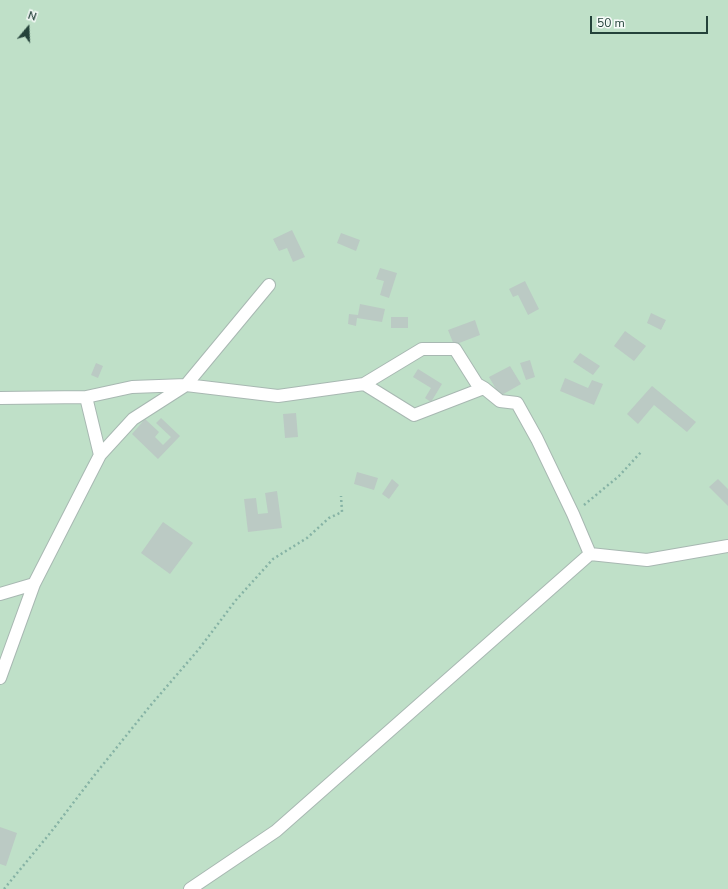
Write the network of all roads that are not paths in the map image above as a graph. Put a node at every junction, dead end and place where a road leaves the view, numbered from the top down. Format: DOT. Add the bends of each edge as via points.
graph roads {
  1 [pos="269,285"];
  2 [pos="364,384"];
  3 [pos="186,385"];
  4 [pos="484,388"];
  5 [pos="86,396"];
  6 [pos="0,398"];
  7 [pos="100,455"];
  8 [pos="728,546"];
  9 [pos="590,554"];
  10 [pos="34,584"];
  11 [pos="0,594"];
  12 [pos="0,678"];
  13 [pos="190,889"];
  1 -- 3 [label="street"];
  2 -- 3 [label="street" via="278,396"];
  2 -- 4 [label="street" via="414,415"];
  2 -- 4 [label="street" via="422,349 455,349 477,384"];
  3 -- 5 [label="street" via="132,388"];
  3 -- 7 [label="street" via="133,419"];
  4 -- 9 [label="street" via="500,400 517,403 537,439"];
  5 -- 6 [label="street"];
  5 -- 7 [label="street"];
  7 -- 10 [label="street"];
  8 -- 9 [label="street" via="647,560"];
  9 -- 13 [label="street" via="276,831"];
  10 -- 11 [label="street"];
  10 -- 12 [label="street"];
}
